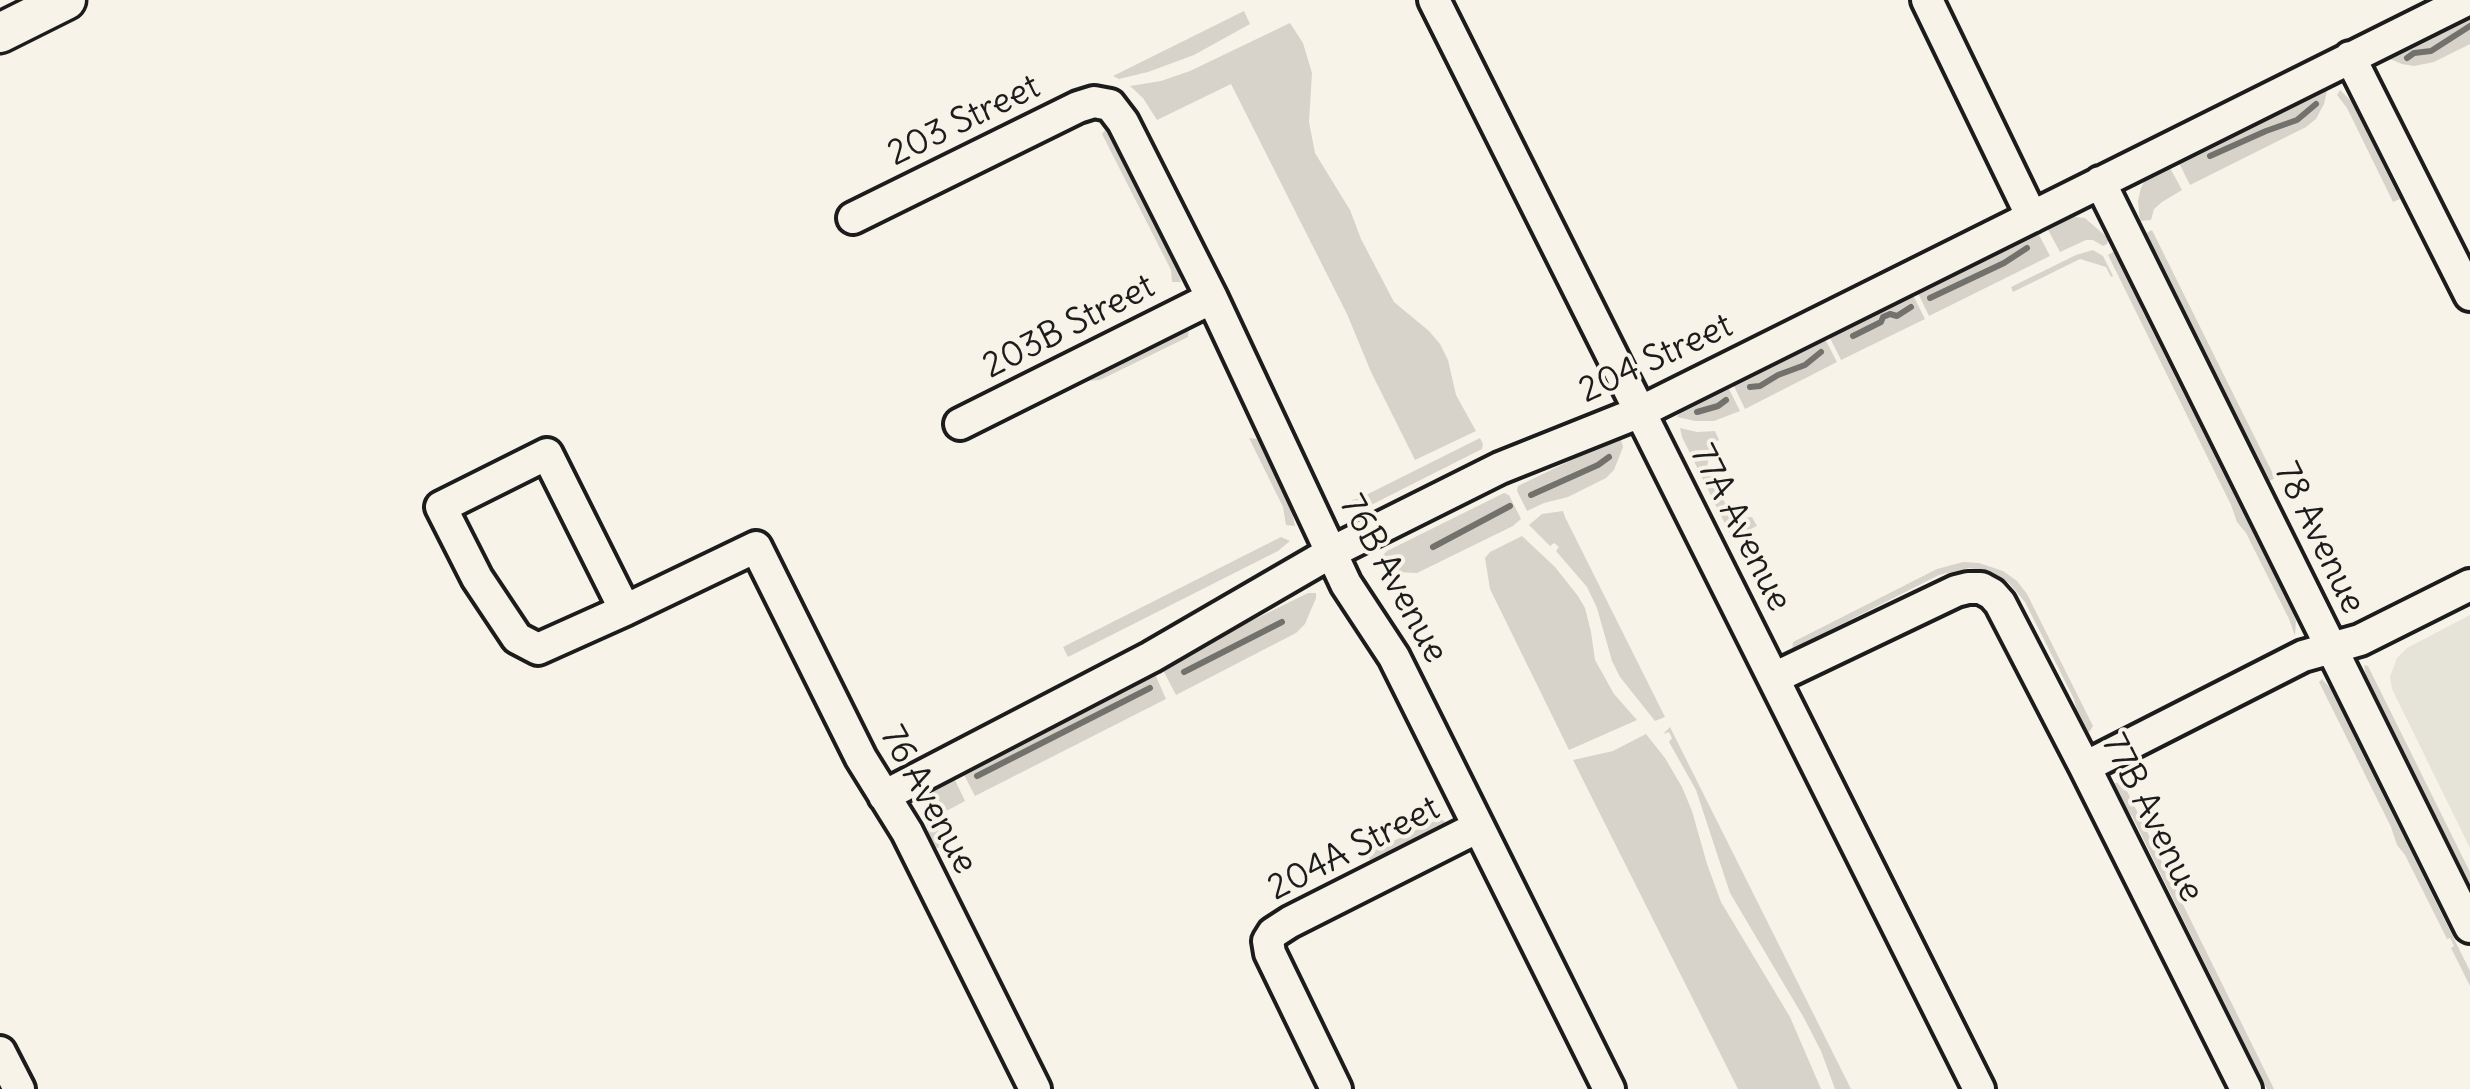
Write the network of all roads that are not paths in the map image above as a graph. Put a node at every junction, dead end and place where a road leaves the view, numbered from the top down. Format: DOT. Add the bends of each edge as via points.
graph roads {
  1 [pos="66,0"];
  2 [pos="1434,0"];
  3 [pos="1927,0"];
  4 [pos="2467,0"];
  5 [pos="0,33"];
  6 [pos="2350,56"];
  7 [pos="1110,105"];
  8 [pos="2100,182"];
  9 [pos="2032,217"];
  10 [pos="853,218"];
  11 [pos="2470,295"];
  12 [pos="1212,298"];
  13 [pos="1640,412"];
  14 [pos="960,424"];
  15 [pos="1332,552"];
  16 [pos="2470,585"];
  17 [pos="625,610"];
  18 [pos="2332,648"];
  19 [pos="1774,678"];
  20 [pos="2085,767"];
  21 [pos="884,796"];
  22 [pos="1478,827"];
  23 [pos="2470,927"];
  24 [pos="0,1052"];
  25 [pos="18,1089"];
  26 [pos="1035,1089"];
  27 [pos="1336,1089"];
  28 [pos="1609,1089"];
  29 [pos="1979,1089"];
  30 [pos="2246,1089"];
  1 -- 5 [label="main road"];
  2 -- 13 [label="street, 77A Avenue"];
  3 -- 9 [label="street"];
  4 -- 6 [label="street, 204 Street"];
  6 -- 8 [label="street, 204 Street"];
  6 -- 11 [label="street"];
  7 -- 10 [label="street, 203 Street" via="1078,107"];
  7 -- 12 [label="street, 76B Avenue"];
  8 -- 9 [label="street, 204 Street"];
  8 -- 18 [label="street, 78 Avenue"];
  9 -- 13 [label="street, 204 Street"];
  12 -- 14 [label="street, 203B Street"];
  12 -- 15 [label="street, 76B Avenue"];
  13 -- 15 [label="street, 204 Street" via="1500,468"];
  13 -- 19 [label="street, 77A Avenue"];
  15 -- 21 [label="street, 204 Street" via="1150,658"];
  15 -- 22 [label="street, 76B Avenue" via="1394,657"];
  16 -- 18 [label="street"];
  17 -- 17 [label="street" via="538,649 517,638 441,507 547,454"];
  17 -- 21 [label="street, 76 Avenue" via="756,547"];
  18 -- 20 [label="street" via="2303,656"];
  18 -- 23 [label="street, 78 Avenue"];
  19 -- 20 [label="street, 77B Avenue" via="1956,591 1981,588 2000,602"];
  19 -- 29 [label="street, 77A Avenue"];
  20 -- 30 [label="street, 77B Avenue"];
  21 -- 26 [label="street, 76 Avenue"];
  22 -- 27 [label="street, 204A Street" via="1290,922 1268,940"];
  22 -- 28 [label="street, 76B Avenue"];
  24 -- 25 [label="street"];
}
